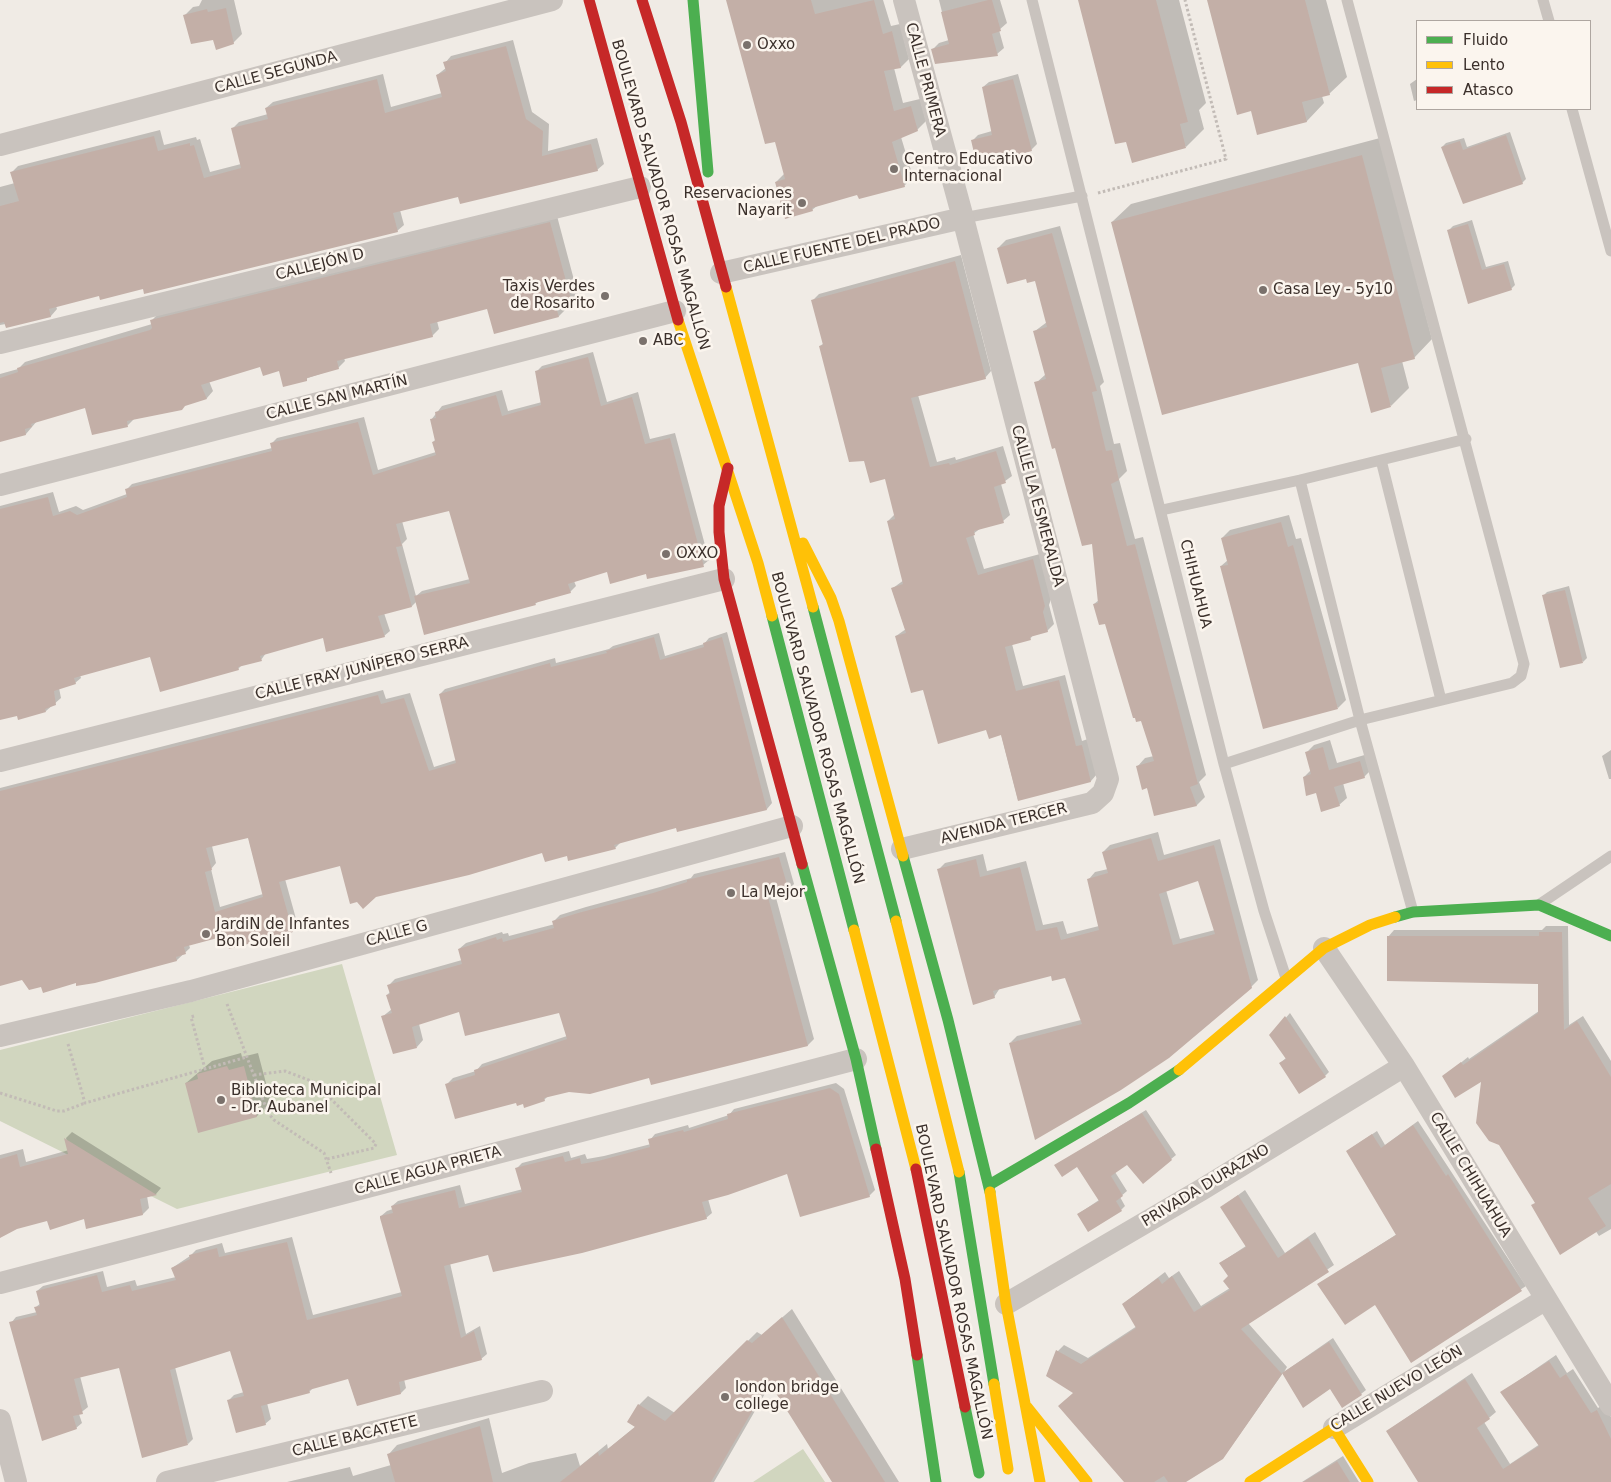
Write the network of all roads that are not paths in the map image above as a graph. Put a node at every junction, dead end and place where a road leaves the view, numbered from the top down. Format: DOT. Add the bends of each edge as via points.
graph roads {
  1 [pos="552,0"];
  2 [pos="589,0"];
  3 [pos="642,0"];
  4 [pos="693,0"];
  5 [pos="904,0"];
  6 [pos="1032,0"];
  7 [pos="1347,0"];
  8 [pos="1543,0"];
  9 [pos="682,9"];
  10 [pos="1549,20"];
  11 [pos="699,73"];
  12 [pos="1572,110"];
  13 [pos="0,145"];
  14 [pos="640,186"];
  15 [pos="1082,196"];
  16 [pos="963,218"];
  17 [pos="714,243"];
  18 [pos="1611,251"];
  19 [pos="721,272"];
  20 [pos="675,311"];
  21 [pos="0,343"];
  22 [pos="1466,439"];
  23 [pos="1381,460"];
  24 [pos="728,468"];
  25 [pos="1300,480"];
  26 [pos="0,485"];
  27 [pos="1162,510"];
  28 [pos="788,511"];
  29 [pos="724,579"];
  30 [pos="1441,700"];
  31 [pos="1360,720"];
  32 [pos="0,762"];
  33 [pos="1224,764"];
  34 [pos="1103,793"];
  35 [pos="792,826"];
  36 [pos="902,849"];
  37 [pos="1611,856"];
  38 [pos="1539,905"];
  39 [pos="1413,912"];
  40 [pos="1611,936"];
  41 [pos="1324,948"];
  42 [pos="1286,978"];
  43 [pos="0,1036"];
  44 [pos="856,1059"];
  45 [pos="1404,1066"];
  46 [pos="989,1184"];
  47 [pos="0,1283"];
  48 [pos="1546,1299"];
  49 [pos="1006,1304"];
  50 [pos="542,1391"];
  51 [pos="1611,1405"];
  52 [pos="1026,1406"];
  53 [pos="0,1420"];
  54 [pos="1334,1428"];
  55 [pos="1034,1460"];
  56 [pos="1008,1469"];
  57 [pos="979,1473"];
  58 [pos="16,1482"];
  59 [pos="167,1482"];
  60 [pos="936,1482"];
  61 [pos="1028,1482"];
  62 [pos="1040,1482"];
  63 [pos="1087,1482"];
  64 [pos="1250,1482"];
  65 [pos="1368,1482"];
  1 -- 13 [label="street, CALLE SEGUNDA"];
  2 -- 14 [label="main road, BOULEVARD SALVADOR ROSAS MAGALLÓN"];
  3 -- 17 [label="main road, BOULEVARD SALVADOR ROSAS MAGALLÓN" via="681,122"];
  4 -- 11 [label="main road"];
  5 -- 16 [label="street, CALLE PRIMERA"];
  6 -- 15 [label="lane, CHIHUAHUA"];
  7 -- 22 [label="lane"];
  8 -- 10 [label="lane"];
  9 -- 11 [label="lane"];
  11 -- 17 [label="main road"];
  12 -- 18 [label="lane"];
  14 -- 20 [label="main road, BOULEVARD SALVADOR ROSAS MAGALLÓN"];
  14 -- 21 [label="street, CALLEJÓN D"];
  15 -- 16 [label="lane"];
  15 -- 27 [label="lane, CHIHUAHUA"];
  16 -- 19 [label="street, CALLE FUENTE DEL PRADO"];
  16 -- 34 [label="street, CALLE LA ESMERALDA" via="1108,779"];
  17 -- 19 [label="main road, BOULEVARD SALVADOR ROSAS MAGALLÓN"];
  19 -- 28 [label="main road, BOULEVARD SALVADOR ROSAS MAGALLÓN"];
  20 -- 24 [label="main road, BOULEVARD SALVADOR ROSAS MAGALLÓN"];
  20 -- 26 [label="street, CALLE SAN MARTÍN"];
  22 -- 23 [label="lane"];
  22 -- 30 [label="lane" via="1524,664 1521,676 1512,683"];
  23 -- 25 [label="lane"];
  23 -- 30 [label="lane"];
  24 -- 29 [label="main road" via="719,506 718,532"];
  24 -- 57 [label="main road, BOULEVARD SALVADOR ROSAS MAGALLÓN" via="761,573 918,1176"];
  25 -- 27 [label="lane"];
  25 -- 31 [label="lane"];
  27 -- 33 [label="lane, CHIHUAHUA"];
  28 -- 36 [label="main road" via="837,614"];
  28 -- 56 [label="main road, BOULEVARD SALVADOR ROSAS MAGALLÓN" via="959,1170"];
  29 -- 32 [label="street, CALLE FRAY JUNÍPERO SERRA"];
  29 -- 35 [label="main road"];
  30 -- 31 [label="lane"];
  31 -- 33 [label="lane"];
  31 -- 39 [label="lane"];
  33 -- 42 [label="lane, CHIHUAHUA"];
  34 -- 36 [label="street, AVENIDA TERCER" via="1092,803"];
  35 -- 43 [label="street, CALLE G" via="219,983"];
  35 -- 44 [label="main road"];
  36 -- 46 [label="main road"];
  37 -- 38 [label="lane"];
  38 -- 39 [label="main road"];
  38 -- 40 [label="main road"];
  39 -- 41 [label="main road" via="1370,925"];
  41 -- 42 [label="main road"];
  41 -- 45 [label="street, CALLE CHIHUAHUA"];
  42 -- 46 [label="main road" via="1178,1071 1129,1104"];
  44 -- 47 [label="street, CALLE AGUA PRIETA"];
  44 -- 60 [label="main road" via="905,1279"];
  45 -- 48 [label="street, CALLE CHIHUAHUA"];
  45 -- 49 [label="street, PRIVADA DURAZNO" via="1202,1190"];
  46 -- 49 [label="main road"];
  48 -- 51 [label="street, CALLE CHIHUAHUA"];
  48 -- 54 [label="street, CALLE NUEVO LEÓN"];
  49 -- 52 [label="main road"];
  50 -- 59 [label="street, CALLE BACATETE"];
  52 -- 55 [label="main road"];
  52 -- 63 [label="main road"];
  53 -- 58 [label="street"];
  54 -- 64 [label="main road, CALLE NUEVO LEÓN"];
  54 -- 65 [label="main road"];
  55 -- 61 [label="main road"];
  55 -- 62 [label="main road"];
}
